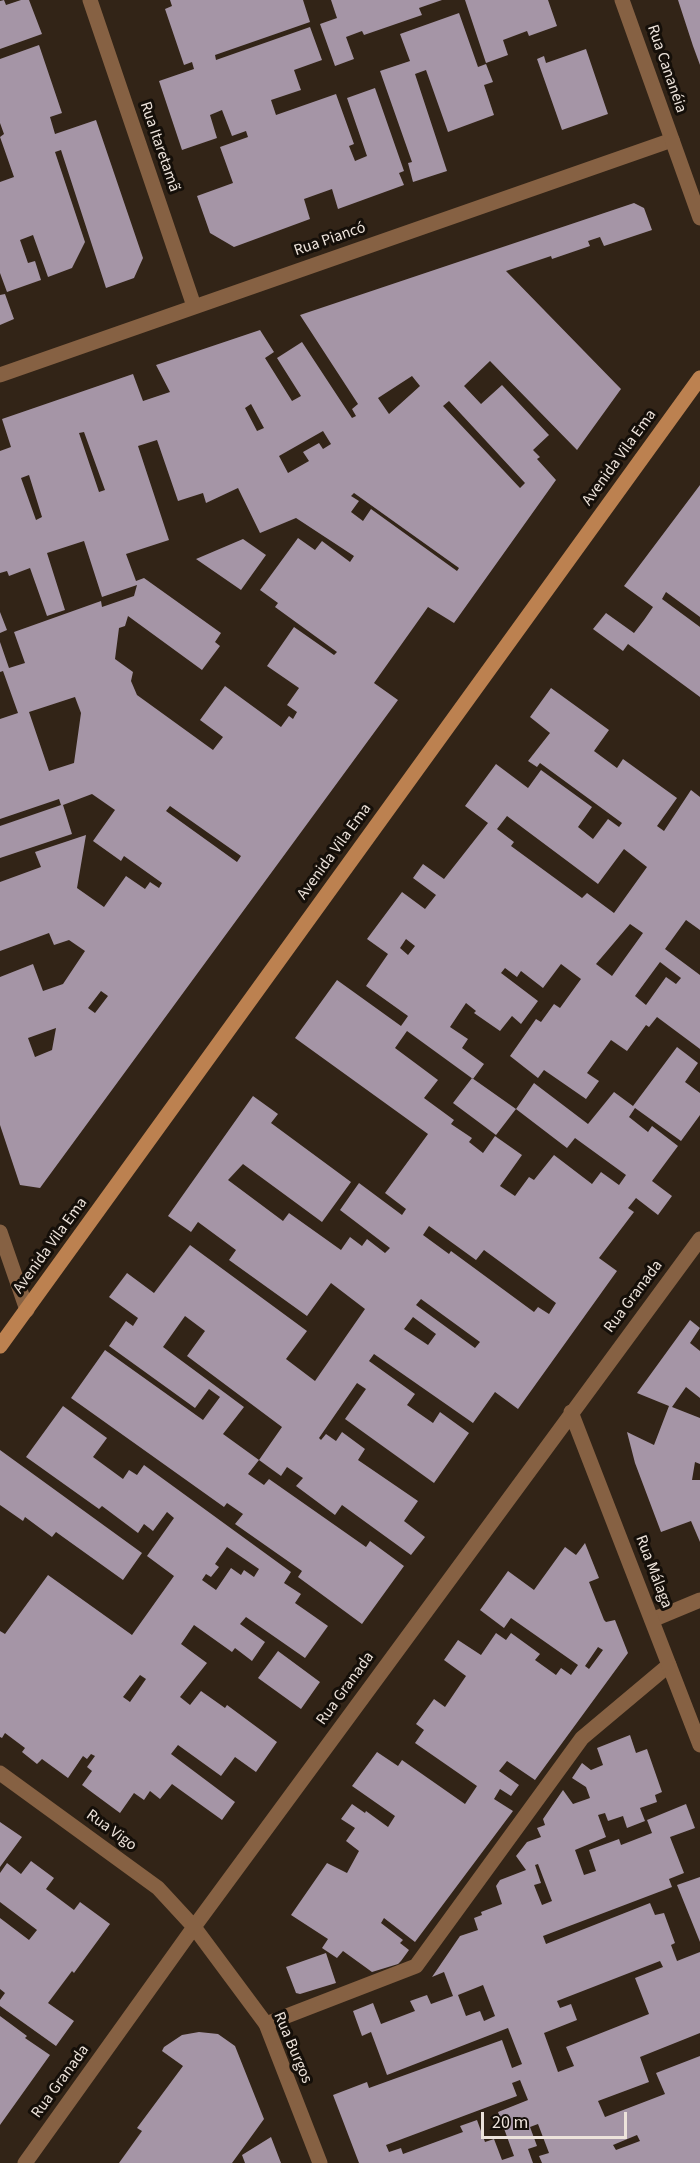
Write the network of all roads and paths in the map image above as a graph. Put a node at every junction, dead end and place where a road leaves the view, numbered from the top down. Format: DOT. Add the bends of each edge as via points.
graph roads {
  1 [pos="90,0"];
  2 [pos="622,0"];
  3 [pos="672,140"];
  4 [pos="700,218"];
  5 [pos="194,306"];
  6 [pos="0,375"];
  7 [pos="700,378"];
  8 [pos="0,1232"];
  9 [pos="700,1239"];
  10 [pos="27,1310"];
  11 [pos="0,1346"];
  12 [pos="571,1412"];
  13 [pos="700,1600"];
  14 [pos="652,1620"];
  15 [pos="669,1665"];
  16 [pos="700,1745"];
  17 [pos="0,1773"];
  18 [pos="194,1927"];
  19 [pos="266,2024"];
  20 [pos="25,2163"];
  21 [pos="320,2163"];
  1 -- 5 [label="street, Rua Itaretamã"];
  2 -- 3 [label="street, Rua Cananéia"];
  3 -- 4 [label="street, Rua Cananéia"];
  3 -- 5 [label="street, Rua Piancó"];
  5 -- 6 [label="street, Rua Piancó"];
  7 -- 10 [label="main road, Avenida Vila Ema"];
  8 -- 10 [label="street"];
  9 -- 12 [label="street, Rua Granada"];
  10 -- 11 [label="main road, Avenida Vila Ema"];
  12 -- 14 [label="street, Rua Málaga"];
  12 -- 18 [label="street, Rua Granada"];
  13 -- 14 [label="street"];
  14 -- 15 [label="street, Rua Málaga"];
  15 -- 16 [label="street, Rua Málaga"];
  15 -- 19 [label="street" via="582,1738 416,1966"];
  17 -- 18 [label="street, Rua Vigo" via="158,1888"];
  18 -- 19 [label="street, Rua Burgos"];
  18 -- 20 [label="street, Rua Granada"];
  19 -- 21 [label="street, Rua Burgos"];
}
